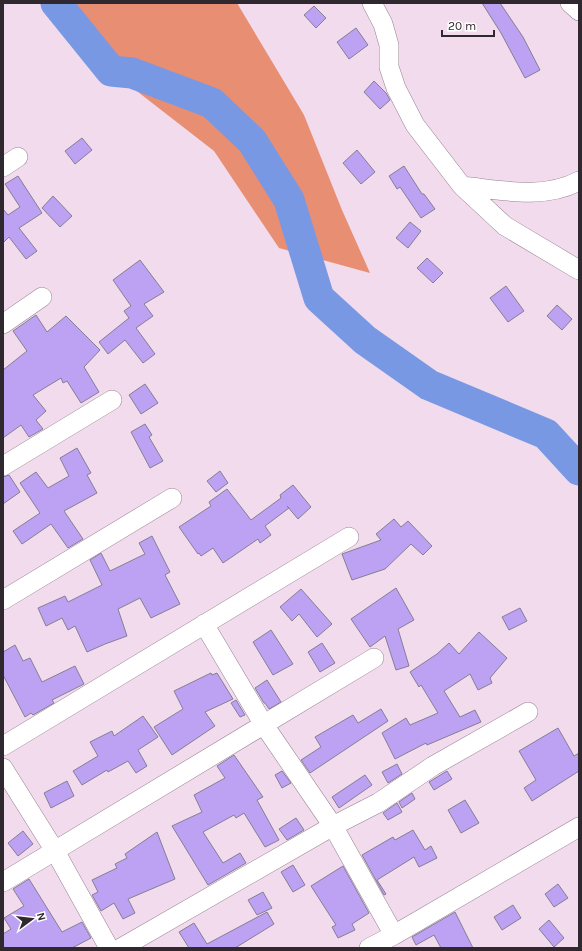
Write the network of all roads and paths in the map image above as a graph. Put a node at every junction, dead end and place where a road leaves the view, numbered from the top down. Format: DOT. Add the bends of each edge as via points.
graph roads {
  1 [pos="372,3"];
  2 [pos="570,3"];
  3 [pos="579,11"];
  4 [pos="18,157"];
  5 [pos="3,167"];
  6 [pos="579,181"];
  7 [pos="462,186"];
  8 [pos="579,270"];
  9 [pos="42,297"];
  10 [pos="3,324"];
  11 [pos="112,400"];
  12 [pos="3,466"];
  13 [pos="172,498"];
  14 [pos="349,537"];
  15 [pos="3,600"];
  16 [pos="204,624"];
  17 [pos="374,658"];
  18 [pos="528,712"];
  19 [pos="264,725"];
  20 [pos="3,746"];
  21 [pos="3,768"];
  22 [pos="333,826"];
  23 [pos="579,827"];
  24 [pos="55,851"];
  25 [pos="3,882"];
  26 [pos="394,935"];
  27 [pos="109,948"];
  28 [pos="121,948"];
  29 [pos="369,948"];
  1 -- 7 [label="street" via="383,24 389,45 389,67 396,88 415,125"];
  2 -- 3 [label="street"];
  4 -- 5 [label="street"];
  6 -- 7 [label="street" via="568,187 542,192"];
  7 -- 8 [label="street" via="505,226"];
  9 -- 10 [label="street"];
  11 -- 12 [label="street"];
  13 -- 15 [label="street"];
  14 -- 16 [label="street"];
  16 -- 19 [label="street"];
  16 -- 20 [label="street"];
  17 -- 19 [label="street"];
  18 -- 22 [label="street" via="433,766 378,803"];
  19 -- 22 [label="street"];
  19 -- 24 [label="street"];
  21 -- 24 [label="street"];
  22 -- 26 [label="street"];
  22 -- 28 [label="street"];
  23 -- 26 [label="street"];
  24 -- 25 [label="street"];
  24 -- 27 [label="street"];
  26 -- 29 [label="street"];
}
